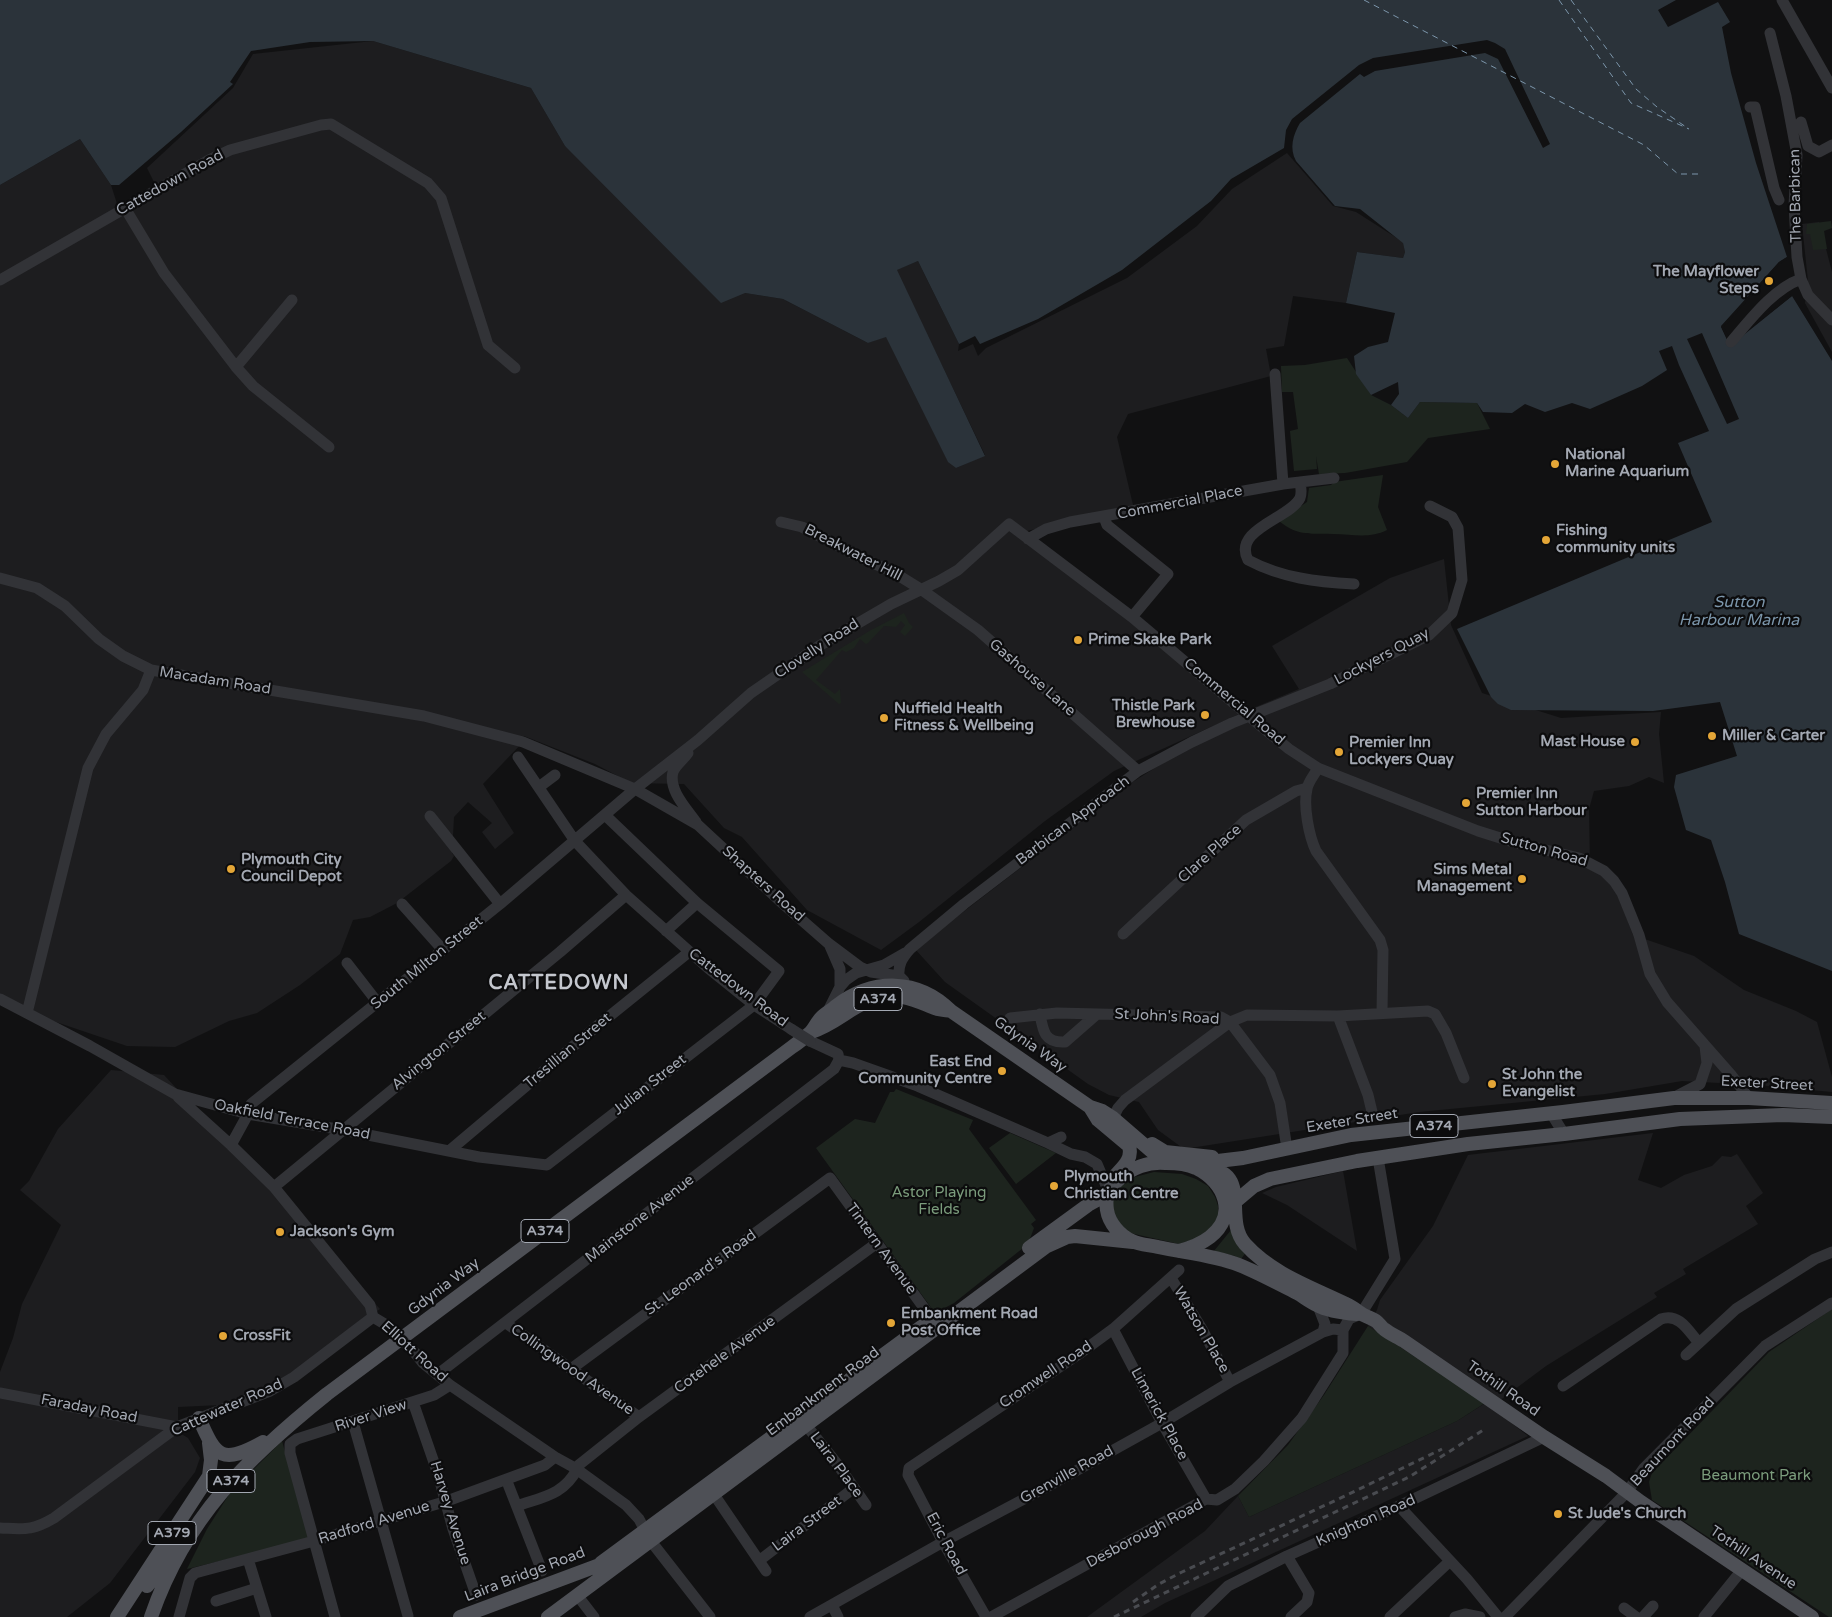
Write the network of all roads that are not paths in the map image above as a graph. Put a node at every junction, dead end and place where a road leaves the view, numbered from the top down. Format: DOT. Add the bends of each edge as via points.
graph roads {
  1 [pos="1784,3"];
  2 [pos="1770,33"];
  3 [pos="1832,88"];
  4 [pos="1750,107"];
  5 [pos="1800,122"];
  6 [pos="1832,145"];
  7 [pos="1779,200"];
  8 [pos="125,208"];
  9 [pos="1801,279"];
  10 [pos="0,280"];
  11 [pos="292,300"];
  12 [pos="1832,320"];
  13 [pos="1731,342"];
  14 [pos="236,367"];
  15 [pos="515,368"];
  16 [pos="1275,374"];
  17 [pos="329,447"];
  18 [pos="1334,478"];
  19 [pos="1300,482"];
  20 [pos="1284,484"];
  21 [pos="1430,506"];
  22 [pos="1104,517"];
  23 [pos="781,522"];
  24 [pos="1009,524"];
  25 [pos="1028,539"];
  26 [pos="0,578"];
  27 [pos="1354,584"];
  28 [pos="922,590"];
  29 [pos="1132,617"];
  30 [pos="151,670"];
  31 [pos="1249,715"];
  32 [pos="698,740"];
  33 [pos="518,757"];
  34 [pos="1318,768"];
  35 [pos="1138,771"];
  36 [pos="555,775"];
  37 [pos="539,787"];
  38 [pos="1306,788"];
  39 [pos="634,789"];
  40 [pos="606,815"];
  41 [pos="430,816"];
  42 [pos="698,825"];
  43 [pos="575,840"];
  44 [pos="626,895"];
  45 [pos="697,903"];
  46 [pos="402,904"];
  47 [pos="500,904"];
  48 [pos="666,931"];
  49 [pos="1122,934"];
  50 [pos="828,943"];
  51 [pos="910,949"];
  52 [pos="443,950"];
  53 [pos="689,952"];
  54 [pos="347,963"];
  55 [pos="866,969"];
  56 [pos="899,976"];
  57 [pos="840,987"];
  58 [pos="914,988"];
  59 [pos="0,999"];
  60 [pos="378,1003"];
  61 [pos="754,1004"];
  62 [pos="951,1011"];
  63 [pos="27,1013"];
  64 [pos="1382,1013"];
  65 [pos="826,1014"];
  66 [pos="1040,1014"];
  67 [pos="1098,1014"];
  68 [pos="1338,1016"];
  69 [pos="1010,1018"];
  70 [pos="1230,1022"];
  71 [pos="811,1032"];
  72 [pos="1705,1046"];
  73 [pos="839,1060"];
  74 [pos="1464,1078"];
  75 [pos="174,1094"];
  76 [pos="1674,1098"];
  77 [pos="1749,1098"];
  78 [pos="1832,1103"];
  79 [pos="1090,1108"];
  80 [pos="1551,1113"];
  81 [pos="248,1114"];
  82 [pos="1373,1116"];
  83 [pos="1783,1116"];
  84 [pos="1832,1117"];
  85 [pos="1113,1118"];
  86 [pos="343,1130"];
  87 [pos="1130,1131"];
  88 [pos="1564,1134"];
  89 [pos="1060,1137"];
  90 [pos="1048,1143"];
  91 [pos="232,1145"];
  92 [pos="1287,1149"];
  93 [pos="449,1151"];
  94 [pos="1243,1158"];
  95 [pos="1378,1158"];
  96 [pos="1164,1162"];
  97 [pos="547,1165"];
  98 [pos="1192,1167"];
  99 [pos="830,1178"];
  100 [pos="274,1186"];
  101 [pos="1109,1190"];
  102 [pos="1236,1202"];
  103 [pos="1226,1214"];
  104 [pos="1133,1242"];
  105 [pos="878,1244"];
  106 [pos="1179,1251"];
  107 [pos="1832,1252"];
  108 [pos="1175,1274"];
  109 [pos="1832,1303"];
  110 [pos="1318,1306"];
  111 [pos="1361,1314"];
  112 [pos="373,1316"];
  113 [pos="932,1319"];
  114 [pos="506,1323"];
  115 [pos="1112,1329"];
  116 [pos="1344,1330"];
  117 [pos="1323,1332"];
  118 [pos="1698,1342"];
  119 [pos="1686,1355"];
  120 [pos="571,1369"];
  121 [pos="438,1374"];
  122 [pos="1230,1382"];
  123 [pos="450,1385"];
  124 [pos="1563,1386"];
  125 [pos="0,1393"];
  126 [pos="413,1402"];
  127 [pos="639,1417"];
  128 [pos="199,1418"];
  129 [pos="353,1422"];
  130 [pos="1162,1423"];
  131 [pos="806,1425"];
  132 [pos="177,1426"];
  133 [pos="280,1431"];
  134 [pos="1544,1438"];
  135 [pos="209,1443"];
  136 [pos="555,1456"];
  137 [pos="576,1469"];
  138 [pos="907,1471"];
  139 [pos="506,1479"];
  140 [pos="854,1488"];
  141 [pos="1627,1492"];
  142 [pos="713,1493"];
  143 [pos="1206,1500"];
  144 [pos="447,1501"];
  145 [pos="517,1506"];
  146 [pos="866,1506"];
  147 [pos="1399,1506"];
  148 [pos="382,1521"];
  149 [pos="0,1528"];
  150 [pos="647,1536"];
  151 [pos="188,1537"];
  152 [pos="314,1542"];
  153 [pos="943,1542"];
  154 [pos="628,1556"];
  155 [pos="1287,1556"];
  156 [pos="248,1559"];
  157 [pos="760,1560"];
  158 [pos="1450,1561"];
  159 [pos="602,1563"];
  160 [pos="1742,1570"];
  161 [pos="542,1571"];
  162 [pos="766,1571"];
  163 [pos="257,1588"];
  164 [pos="476,1595"];
  165 [pos="577,1595"];
  166 [pos="216,1601"];
  167 [pos="832,1605"];
  168 [pos="1653,1606"];
  169 [pos="1624,1608"];
  170 [pos="408,1616"];
  171 [pos="118,1617"];
  172 [pos="152,1617"];
  173 [pos="179,1617"];
  174 [pos="266,1617"];
  175 [pos="335,1617"];
  176 [pos="460,1617"];
  177 [pos="548,1617"];
  178 [pos="594,1617"];
  179 [pos="710,1617"];
  180 [pos="810,1617"];
  181 [pos="838,1617"];
  182 [pos="986,1617"];
  183 [pos="991,1617"];
  184 [pos="1196,1617"];
  185 [pos="1291,1617"];
  186 [pos="1390,1617"];
  187 [pos="1455,1617"];
  188 [pos="1480,1617"];
  189 [pos="1498,1617"];
  190 [pos="1505,1617"];
  191 [pos="1636,1617"];
  192 [pos="1643,1617"];
  193 [pos="1704,1617"];
  194 [pos="1812,1617"];
  1 -- 3 [label="street"];
  2 -- 9 [label="street, The Barbican" via="1797,155 1794,204"];
  4 -- 7 [label="street" via="1755,107"];
  5 -- 6 [label="street" via="1808,146 1819,152"];
  8 -- 10 [label="street, Cattedown Road"];
  8 -- 14 [label="street" via="164,273"];
  8 -- 15 [label="street, Cattedown Road" via="230,150 331,124 428,183 441,198 488,345"];
  9 -- 12 [label="street, The Barbican" via="1808,295"];
  9 -- 13 [label="street" via="1791,283 1758,310"];
  11 -- 14 [label="street"];
  14 -- 17 [label="street" via="253,386"];
  16 -- 20 [label="street"];
  18 -- 19 [label="street, Commercial Place"];
  19 -- 20 [label="street, Commercial Place"];
  19 -- 27 [label="street" via="1298,501 1257,529 1246,546 1248,560 1285,576"];
  20 -- 22 [label="street, Commercial Place"];
  21 -- 31 [label="street, Lockyers Quay" via="1452,517 1458,528 1462,580 1452,612 1429,635 1401,650 1330,684"];
  22 -- 25 [label="street, Commercial Place" via="1070,522 1046,529"];
  22 -- 29 [label="street" via="1107,525 1168,574"];
  23 -- 28 [label="street, Breakwater Hill" via="802,527"];
  24 -- 25 [label="street, Commercial Road"];
  24 -- 28 [label="street, Clovelly Road" via="958,570"];
  25 -- 29 [label="street, Commercial Road"];
  26 -- 30 [label="street" via="37,588 65,606 99,639"];
  28 -- 32 [label="street, Clovelly Road" via="891,604 819,646 751,693"];
  28 -- 35 [label="street, Gashouse Lane" via="978,630"];
  29 -- 31 [label="street, Commercial Road"];
  30 -- 39 [label="street, Macadam Road" via="424,716 523,742"];
  30 -- 63 [label="street, Macadam Road" via="143,690 106,734 88,768"];
  31 -- 34 [label="street, Commercial Road" via="1289,749"];
  31 -- 35 [label="street, Barbican Approach"];
  32 -- 39 [label="street, Clovelly Road"];
  32 -- 42 [label="street, Shapters Road" via="673,770 672,781"];
  33 -- 37 [label="street, Cattedown Road"];
  34 -- 38 [label="street"];
  34 -- 72 [label="street, Sutton Road" via="1478,831 1579,858 1604,871 1622,893 1639,934 1650,974 1667,1002"];
  35 -- 51 [label="street, Barbican Approach"];
  36 -- 37 [label="street"];
  37 -- 43 [label="street, Cattedown Road"];
  38 -- 49 [label="street, Clare Place" via="1246,820"];
  38 -- 64 [label="street" via="1310,839 1380,940 1383,950"];
  39 -- 40 [label="street, South Milton Street"];
  39 -- 42 [label="street, Shapters Road"];
  40 -- 43 [label="street, South Milton Street"];
  40 -- 45 [label="street"];
  41 -- 47 [label="street"];
  42 -- 50 [label="street, Shapters Road"];
  43 -- 44 [label="street, Cattedown Road"];
  43 -- 47 [label="street, South Milton Street"];
  44 -- 48 [label="street, Cattedown Road"];
  44 -- 86 [label="street, Alvington Street"];
  45 -- 48 [label="street"];
  45 -- 61 [label="street, Julian Street" via="779,971"];
  46 -- 52 [label="street"];
  47 -- 52 [label="street, South Milton Street"];
  48 -- 53 [label="street, Cattedown Road"];
  50 -- 55 [label="street, Shapters Road"];
  50 -- 57 [label="street, Shapters Road" via="840,969"];
  51 -- 55 [label="street, Barbican Approach" via="884,965"];
  51 -- 56 [label="street, Barbican Approach" via="901,961"];
  52 -- 60 [label="street, South Milton Street"];
  53 -- 61 [label="street, Cattedown Road"];
  53 -- 93 [label="street, Tresillian Street"];
  54 -- 60 [label="street"];
  55 -- 56 [label="street, Shapters Road"];
  55 -- 57 [label="street, Barbican Approach" via="852,975"];
  56 -- 58 [label="street"];
  57 -- 65 [label="street, Barbican Approach"];
  58 -- 62 [label="main road, Gdynia Way / A374" via="940,999"];
  58 -- 65 [label="main road, Gdynia Way / A374" via="875,988 851,996"];
  59 -- 63 [label="street, Oakfield Terrace Road"];
  60 -- 81 [label="street, South Milton Street" via="251,1104"];
  61 -- 73 [label="street, Cattedown Road, bridge" via="838,1054"];
  61 -- 97 [label="street, Julian Street"];
  62 -- 71 [label="main road, Gdynia Way / A374" via="915,1000 880,998 854,1007 826,1027"];
  62 -- 79 [label="main road, Gdynia Way"];
  63 -- 75 [label="street, Oakfield Terrace Road"];
  64 -- 68 [label="street, St John's Road"];
  64 -- 74 [label="street, St John's Road" via="1428,1011 1435,1014"];
  65 -- 71 [label="main road, Gdynia Way / A374"];
  66 -- 67 [label="street, St John's Road"];
  66 -- 67 [label="street" via="1044,1031 1049,1039 1057,1042 1065,1042"];
  66 -- 69 [label="street, St John's Road"];
  67 -- 70 [label="street, St John's Road" via="1221,1017"];
  68 -- 70 [label="street, St John's Road" via="1247,1015"];
  68 -- 82 [label="street" via="1368,1094"];
  70 -- 85 [label="street" via="1125,1100"];
  70 -- 92 [label="street" via="1270,1075 1280,1102"];
  71 -- 133 [label="main road, Gdynia Way / A374"];
  72 -- 76 [label="street" via="1707,1063 1700,1084"];
  72 -- 77 [label="street, Sutton Road"];
  73 -- 90 [label="street, Cattedown Road" via="915,1085"];
  73 -- 114 [label="street, Mainstone Avenue" via="834,1069"];
  75 -- 81 [label="street, Oakfield Terrace Road"];
  75 -- 91 [label="street, Elliott Road"];
  76 -- 77 [label="main road, Exeter Street / A374"];
  76 -- 80 [label="main road, Exeter Street / A374"];
  77 -- 78 [label="main road, Exeter Street / A374"];
  77 -- 83 [label="main road"];
  79 -- 85 [label="main road, Gdynia Way / A374"];
  79 -- 101 [label="main road, Gdynia Way" via="1098,1120 1125,1141 1130,1150 1127,1163 1113,1178"];
  80 -- 88 [label="street"];
  80 -- 92 [label="main road, Exeter Street / A374" via="1351,1135"];
  81 -- 86 [label="street, Oakfield Terrace Road"];
  81 -- 91 [label="street, South Milton Street"];
  83 -- 84 [label="main road, Exeter Street / A374"];
  83 -- 88 [label="main road, Exeter Street / A374" via="1680,1119"];
  85 -- 87 [label="main road, Gdynia Way / A374"];
  86 -- 93 [label="street, Oakfield Terrace Road"];
  86 -- 100 [label="street, Alvington Street"];
  87 -- 94 [label="main road, A374" via="1165,1152"];
  87 -- 96 [label="main road, Gdynia Way / A374"];
  88 -- 95 [label="main road, Exeter Street / A374"];
  89 -- 90 [label="street"];
  90 -- 101 [label="street, Cattedown Road" via="1097,1164"];
  91 -- 100 [label="street, Elliott Road"];
  92 -- 94 [label="main road, Exeter Street / A374"];
  93 -- 97 [label="street, Oakfield Terrace Road"];
  94 -- 98 [label="main road, Exeter Street / A374"];
  95 -- 102 [label="main road, Exeter Street / A374" via="1270,1179 1254,1186"];
  95 -- 111 [label="street" via="1395,1259"];
  96 -- 98 [label="main road"];
  96 -- 101 [label="main road" via="1130,1171"];
  98 -- 102 [label="main road, Tothill Road" via="1215,1169 1228,1177"];
  98 -- 103 [label="main road" via="1220,1188"];
  99 -- 105 [label="street, Tintern Avenue"];
  99 -- 120 [label="street, St. Leonard's Road"];
  100 -- 112 [label="street, Elliott Road" via="370,1305"];
  101 -- 104 [label="main road" via="1111,1222"];
  101 -- 113 [label="main road, Embankment Road"];
  102 -- 103 [label="main road, Exeter Street / A374"];
  102 -- 111 [label="main road, Tothill Road" via="1240,1237 1262,1260 1279,1272 1348,1304"];
  103 -- 106 [label="main road" via="1211,1237"];
  104 -- 106 [label="main road"];
  104 -- 131 [label="main road, Embankment Road" via="1075,1236 1047,1246"];
  105 -- 113 [label="street, Tintern Avenue"];
  105 -- 127 [label="street, Cotehele Avenue"];
  106 -- 110 [label="main road, Tothill Road" via="1241,1266"];
  107 -- 118 [label="street" via="1815,1259 1736,1309"];
  108 -- 115 [label="street, Cromwell Road"];
  108 -- 122 [label="street, Watson Place"];
  109 -- 141 [label="street, Beaumont Road" via="1765,1346 1644,1468"];
  110 -- 111 [label="main road, Tothill Road"];
  110 -- 117 [label="street" via="1325,1324"];
  111 -- 116 [label="street" via="1349,1319"];
  111 -- 134 [label="main road, Tothill Road" via="1376,1321"];
  112 -- 121 [label="street, Elliott Road, bridge" via="388,1326"];
  112 -- 128 [label="street, Cattewater Road" via="294,1377 270,1391"];
  113 -- 150 [label="main road, Embankment Road"];
  114 -- 120 [label="street, Collingwood Avenue"];
  114 -- 121 [label="street, Mainstone Avenue"];
  115 -- 130 [label="street, Limerick Place"];
  115 -- 138 [label="street, Cromwell Road" via="911,1465"];
  116 -- 117 [label="street, Grenville Road"];
  116 -- 143 [label="street, Desborough Road" via="1344,1353 1302,1418 1235,1489 1217,1500"];
  117 -- 122 [label="street, Grenville Road"];
  118 -- 119 [label="street"];
  118 -- 124 [label="street" via="1676,1318 1661,1319"];
  120 -- 127 [label="street, Collingwood Avenue"];
  121 -- 123 [label="street, Elliott Road"];
  122 -- 130 [label="street, Grenville Road"];
  123 -- 126 [label="street, River View"];
  123 -- 136 [label="street, Elliott Road"];
  125 -- 132 [label="street, Faraday Road"];
  126 -- 129 [label="street, River View"];
  126 -- 144 [label="street, Harvey Avenue"];
  127 -- 137 [label="street, Cotehele Avenue"];
  128 -- 132 [label="street, Cattewater Road"];
  128 -- 135 [label="main road, A379"];
  129 -- 148 [label="street"];
  129 -- 152 [label="street, River View" via="290,1444"];
  130 -- 143 [label="street, Limerick Place"];
  130 -- 153 [label="street, Grenville Road"];
  131 -- 140 [label="street, Laira Place"];
  131 -- 142 [label="main road, Embankment Road"];
  132 -- 149 [label="street, Cattewater Road" via="54,1518 29,1530"];
  133 -- 135 [label="main road" via="235,1454 222,1454"];
  133 -- 151 [label="main road, Gdynia Way / A374" via="234,1477"];
  134 -- 141 [label="main road, Tothill Road"];
  134 -- 147 [label="street, Knighton Road"];
  135 -- 171 [label="main road, A379" via="209,1476"];
  136 -- 137 [label="street, Elliott Road"];
  136 -- 139 [label="street, Radford Avenue" via="545,1465"];
  137 -- 145 [label="street, Cotehele Avenue" via="571,1481 558,1492"];
  137 -- 150 [label="street, Elliott Road" via="626,1505 639,1519"];
  138 -- 153 [label="street, Eric Road"];
  139 -- 144 [label="street, Radford Avenue"];
  139 -- 145 [label="street"];
  140 -- 146 [label="street, Laira Place"];
  140 -- 157 [label="street, Laira Street"];
  141 -- 160 [label="main road, Tothill Avenue"];
  141 -- 190 [label="street, Beaumont Road"];
  142 -- 150 [label="main road, Embankment Road"];
  142 -- 157 [label="street"];
  143 -- 183 [label="street, Desborough Road"];
  144 -- 148 [label="street, Radford Avenue"];
  144 -- 164 [label="street, Harvey Avenue" via="453,1529"];
  145 -- 161 [label="street"];
  147 -- 155 [label="street, Knighton Road"];
  147 -- 158 [label="street"];
  148 -- 152 [label="street, Radford Avenue"];
  148 -- 170 [label="street"];
  150 -- 154 [label="main road, Embankment Road"];
  150 -- 159 [label="main road, Embankment Road"];
  150 -- 179 [label="street, Elliott Road"];
  151 -- 171 [label="main road, A379"];
  151 -- 172 [label="main road, Gdynia Way / A374" via="162,1587"];
  152 -- 156 [label="street, Radford Avenue"];
  152 -- 175 [label="street"];
  153 -- 167 [label="street, Grenville Road"];
  153 -- 182 [label="street, Eric Road"];
  154 -- 159 [label="main road"];
  154 -- 165 [label="main road, Embankment Road"];
  155 -- 184 [label="street, Knighton Road" via="1228,1586"];
  155 -- 185 [label="street" via="1309,1593 1307,1602"];
  156 -- 163 [label="street"];
  156 -- 173 [label="street, Radford Avenue" via="195,1573 190,1578"];
  157 -- 162 [label="street"];
  158 -- 186 [label="street"];
  158 -- 189 [label="street"];
  159 -- 176 [label="main road, Laira Bridge Road"];
  160 -- 193 [label="street"];
  160 -- 194 [label="main road, Tothill Avenue"];
  163 -- 166 [label="street"];
  163 -- 174 [label="street"];
  165 -- 177 [label="main road, Embankment Road"];
  165 -- 178 [label="street"];
  167 -- 180 [label="street, Grenville Road"];
  167 -- 181 [label="street"];
  168 -- 192 [label="street"];
  169 -- 191 [label="street"];
  187 -- 188 [label="street" via="1465,1614"];
}
